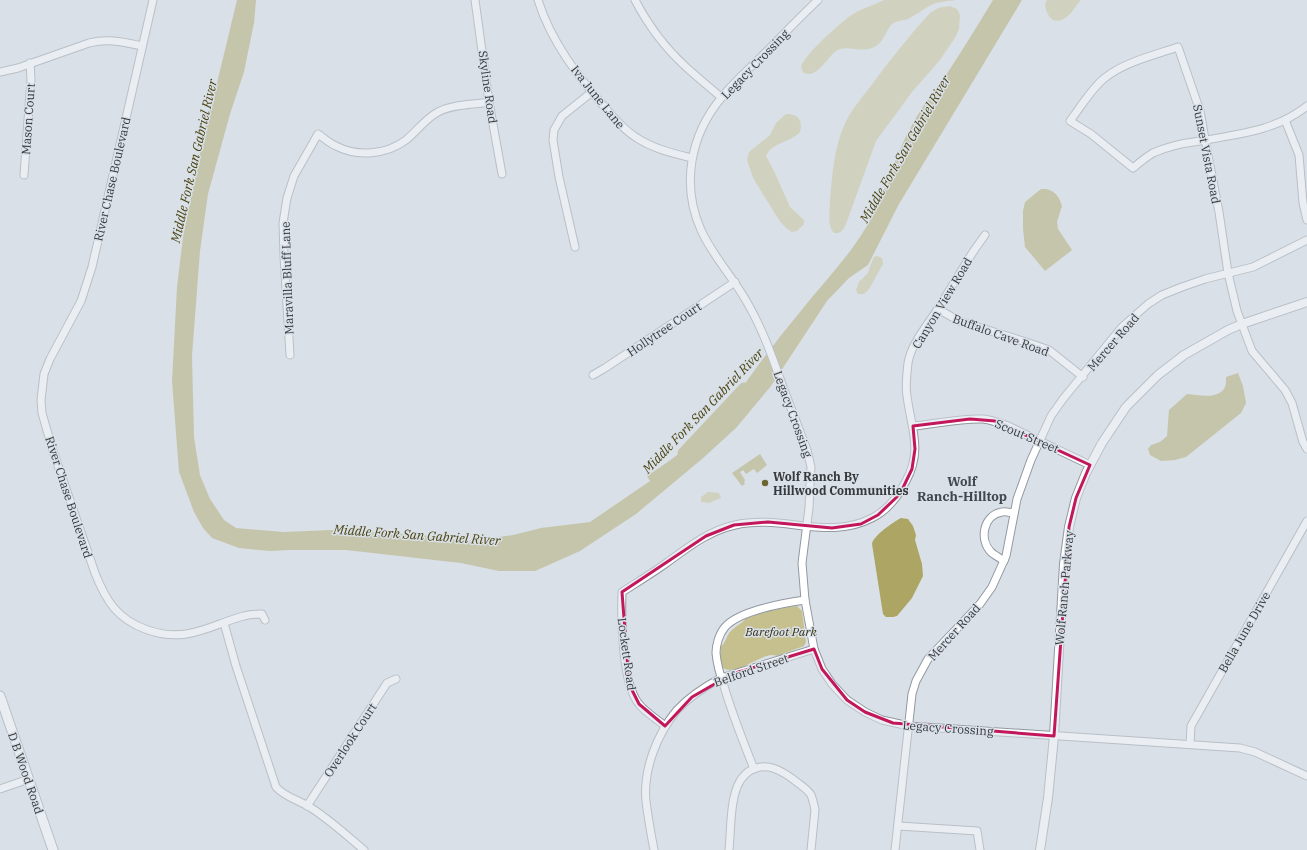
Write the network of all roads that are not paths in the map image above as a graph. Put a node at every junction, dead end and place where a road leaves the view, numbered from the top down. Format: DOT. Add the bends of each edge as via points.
graph roads {
  1 [pos="153,0"];
  2 [pos="475,0"];
  3 [pos="538,0"];
  4 [pos="635,0"];
  5 [pos="818,0"];
  6 [pos="142,46"];
  7 [pos="30,63"];
  8 [pos="0,72"];
  9 [pos="592,92"];
  10 [pos="721,97"];
  11 [pos="490,102"];
  12 [pos="1307,106"];
  13 [pos="1286,120"];
  14 [pos="1205,140"];
  15 [pos="692,158"];
  16 [pos="502,174"];
  17 [pos="24,176"];
  18 [pos="1307,220"];
  19 [pos="985,235"];
  20 [pos="1307,240"];
  21 [pos="575,247"];
  22 [pos="1228,273"];
  23 [pos="735,282"];
  24 [pos="1307,302"];
  25 [pos="938,309"];
  26 [pos="1242,324"];
  27 [pos="290,355"];
  28 [pos="593,375"];
  29 [pos="1083,377"];
  30 [pos="913,426"];
  31 [pos="1039,440"];
  32 [pos="1307,450"];
  33 [pos="1090,465"];
  34 [pos="1014,513"];
  35 [pos="1307,521"];
  36 [pos="807,526"];
  37 [pos="1004,560"];
  38 [pos="622,592"];
  39 [pos="805,600"];
  40 [pos="265,620"];
  41 [pos="224,623"];
  42 [pos="814,649"];
  43 [pos="721,678"];
  44 [pos="396,679"];
  45 [pos="0,696"];
  46 [pos="665,726"];
  47 [pos="909,726"];
  48 [pos="1054,736"];
  49 [pos="1190,744"];
  50 [pos="754,769"];
  51 [pos="1307,776"];
  52 [pos="29,779"];
  53 [pos="0,788"];
  54 [pos="307,806"];
  55 [pos="899,826"];
  56 [pos="53,850"];
  57 [pos="364,850"];
  58 [pos="654,850"];
  59 [pos="729,850"];
  60 [pos="811,850"];
  61 [pos="895,850"];
  62 [pos="980,850"];
  63 [pos="1040,850"];
  1 -- 6 [label="street, River Chase Boulevard"];
  2 -- 11 [label="street, Skyline Road"];
  3 -- 9 [label="street, Iva June Lane" via="544,19 561,51"];
  4 -- 10 [label="street" via="664,44"];
  5 -- 10 [label="street, Legacy Crossing"];
  6 -- 7 [label="street" via="100,40"];
  6 -- 41 [label="street, River Chase Boulevard" via="92,267 81,301 44,374 42,413 101,590 115,609 133,623 163,634 185,634"];
  7 -- 8 [label="street"];
  7 -- 17 [label="street, Mason Court"];
  9 -- 15 [label="street, Iva June Lane" via="626,131 666,152"];
  9 -- 21 [label="street" via="562,116 554,130 553,140 559,177"];
  10 -- 15 [label="street, Legacy Crossing" via="699,134"];
  11 -- 16 [label="street, Skyline Road"];
  11 -- 27 [label="street, Maravilla Bluff Lane" via="440,111 405,140 392,148 374,153 346,150 318,134 293,177 283,223"];
  12 -- 13 [label="street"];
  13 -- 14 [label="street" via="1261,130"];
  13 -- 18 [label="street" via="1299,155"];
  14 -- 14 [label="street, Sunset Vista Road" via="1175,145 1152,153 1133,168 1091,134 1070,121 1105,77 1120,68 1178,47 1200,111"];
  14 -- 22 [label="street, Sunset Vista Road"];
  15 -- 23 [label="street, Legacy Crossing" via="690,186 700,229"];
  19 -- 25 [label="street, Canyon View Road"];
  20 -- 22 [label="street, Mercer Road" via="1253,267"];
  22 -- 26 [label="street, Sunset Vista Road"];
  22 -- 29 [label="street, Mercer Road" via="1182,287 1148,304 1122,327"];
  23 -- 28 [label="street, Hollytree Court"];
  23 -- 36 [label="street, Legacy Crossing" via="764,336 807,450 811,468"];
  24 -- 26 [label="street, Wolf Ranch Parkway"];
  25 -- 29 [label="street, Buffalo Cave Road" via="959,321 1049,350"];
  25 -- 30 [label="street, Canyon View Road" via="916,342 909,361 906,382"];
  26 -- 32 [label="street, Sunset Vista Road" via="1252,350 1292,403 1302,442"];
  26 -- 33 [label="street, Wolf Ranch Parkway" via="1184,355 1158,375 1126,407"];
  29 -- 31 [label="street, Mercer Road" via="1051,416"];
  30 -- 31 [label="street, Scout Street" via="983,419 995,421"];
  30 -- 36 [label="street, Canyon View Road" via="915,450 912,469 900,494 888,508 861,524 844,528"];
  31 -- 33 [label="street, Scout Street"];
  31 -- 34 [label="street, Mercer Road"];
  33 -- 48 [label="street, Wolf Ranch Parkway" via="1076,498 1064,564"];
  34 -- 37 [label="street, Mercer Road"];
  34 -- 37 [label="street" via="1002,512 993,516 985,526 986,545 991,552"];
  35 -- 49 [label="street, Bella June Drive" via="1191,726"];
  36 -- 38 [label="street, Canyon View Road" via="768,522 734,525 706,536"];
  36 -- 39 [label="street, Legacy Crossing" via="802,563"];
  37 -- 47 [label="street, Mercer Road" via="992,587 980,604 928,659 916,680 912,694"];
  38 -- 46 [label="street, Lockett Road" via="621,619 629,684 639,704"];
  39 -- 42 [label="street, Legacy Crossing"];
  39 -- 43 [label="street" via="775,605 742,616 724,628 716,651"];
  40 -- 41 [label="street, River Chase Boulevard" via="262,614"];
  41 -- 54 [label="street" via="276,787 280,792"];
  42 -- 43 [label="street, Belford Street"];
  42 -- 47 [label="street, Legacy Crossing" via="822,669 847,700 882,720"];
  43 -- 46 [label="street, Belford Street" via="678,709"];
  43 -- 50 [label="street"];
  44 -- 54 [label="street, Overlook Court" via="387,683"];
  45 -- 52 [label="main road, D B Wood Road"];
  46 -- 58 [label="street, Belford Street" via="649,766 646,784 646,801"];
  47 -- 48 [label="street, Legacy Crossing"];
  47 -- 55 [label="street, Mercer Road"];
  48 -- 49 [label="street, Legacy Crossing"];
  48 -- 63 [label="street, Wolf Ranch Parkway"];
  49 -- 51 [label="street, Legacy Crossing" via="1245,749 1262,754"];
  50 -- 59 [label="street" via="741,779 734,792"];
  50 -- 60 [label="street" via="777,768 810,794 815,810"];
  52 -- 53 [label="street"];
  52 -- 56 [label="main road, D B Wood Road"];
  54 -- 57 [label="street"];
  55 -- 61 [label="street, Mercer Road"];
  55 -- 62 [label="street" via="977,831"];
}
